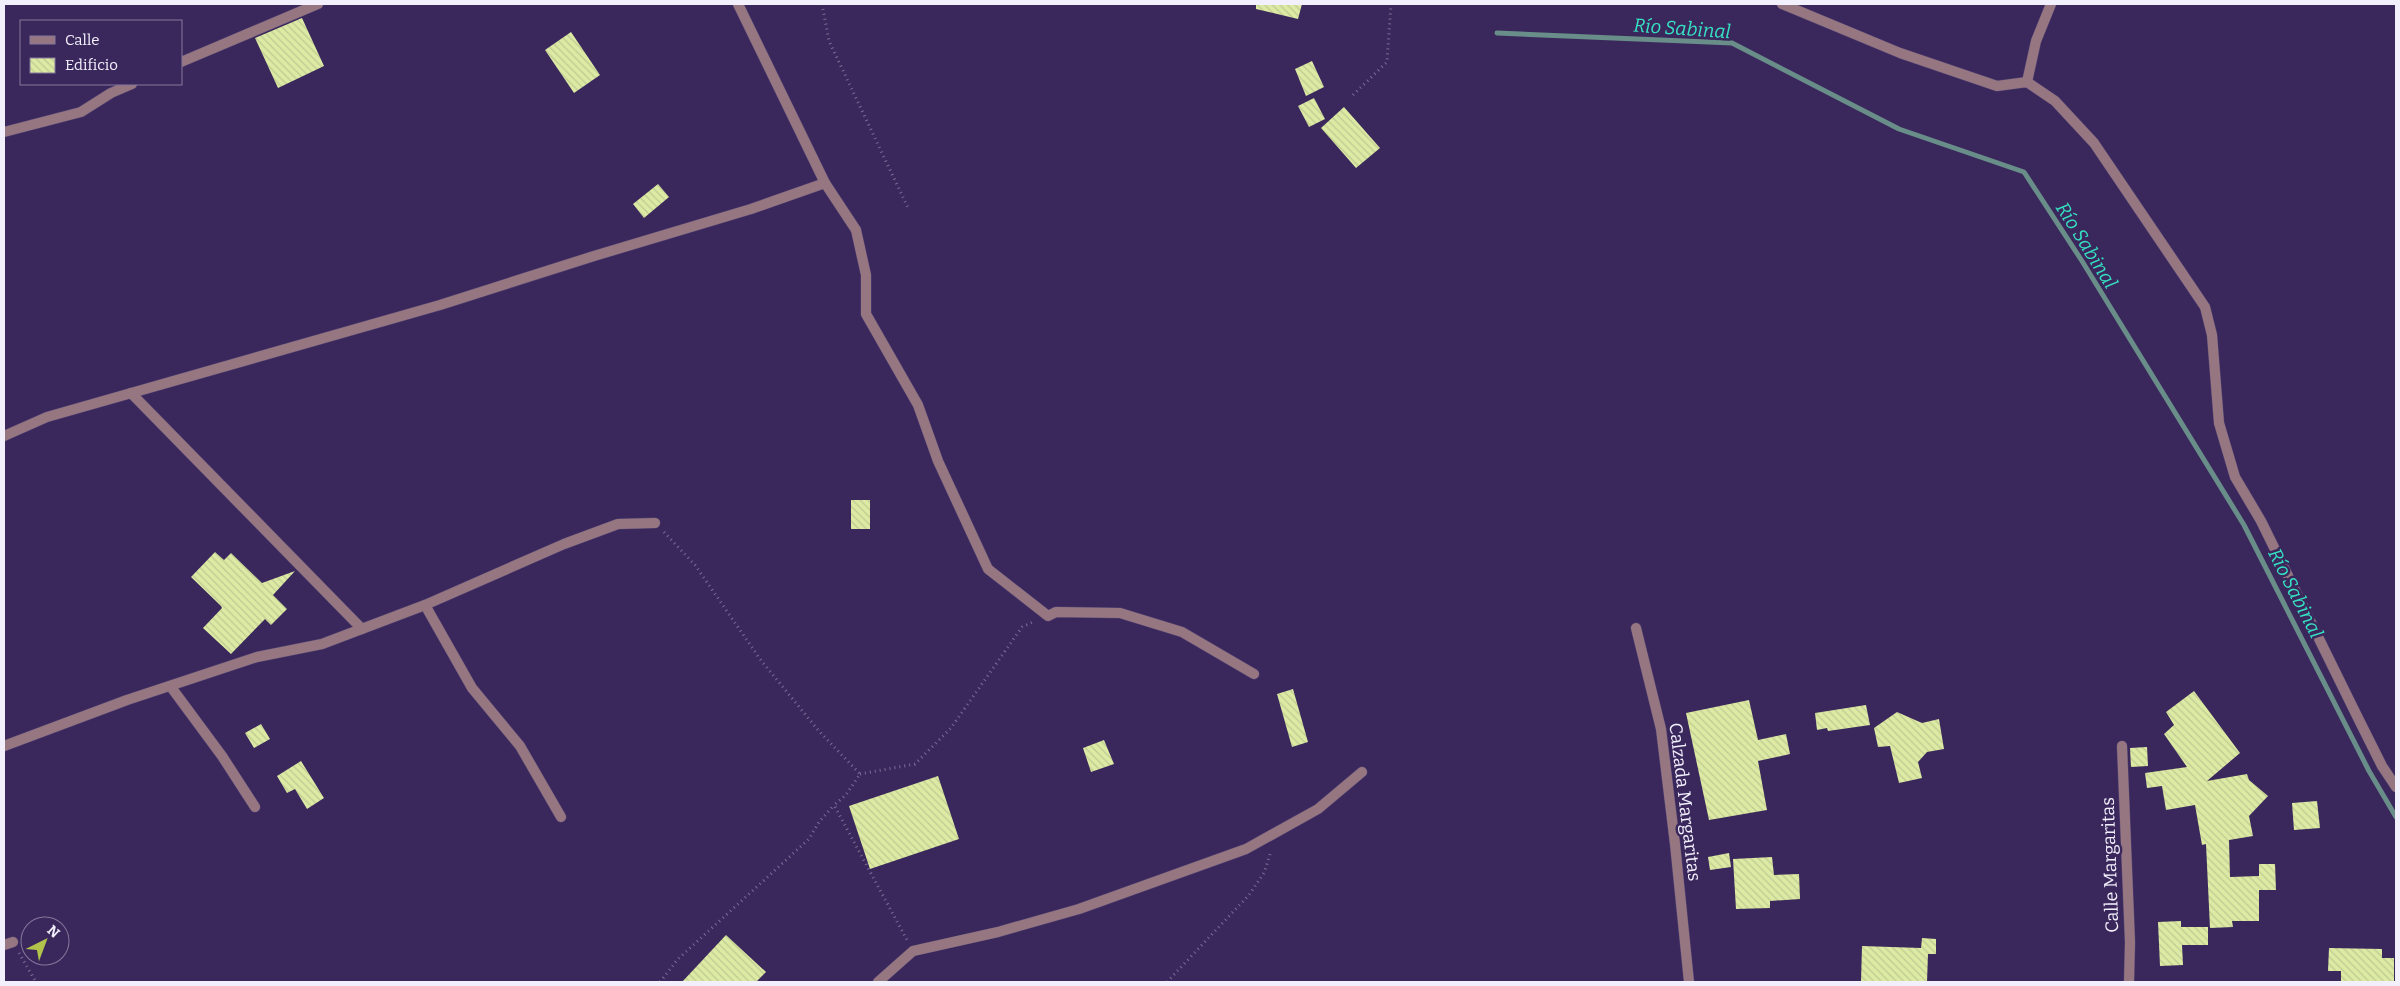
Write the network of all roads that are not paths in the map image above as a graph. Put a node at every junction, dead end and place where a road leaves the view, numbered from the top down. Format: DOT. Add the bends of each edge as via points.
graph roads {
  1 [pos="318,4"];
  2 [pos="738,4"];
  3 [pos="1782,4"];
  4 [pos="2051,4"];
  5 [pos="182,62"];
  6 [pos="2027,82"];
  7 [pos="130,85"];
  8 [pos="4,132"];
  9 [pos="825,183"];
  10 [pos="131,392"];
  11 [pos="4,436"];
  12 [pos="655,523"];
  13 [pos="425,605"];
  14 [pos="1636,628"];
  15 [pos="362,629"];
  16 [pos="1254,674"];
  17 [pos="171,687"];
  18 [pos="4,746"];
  19 [pos="2122,746"];
  20 [pos="1362,772"];
  21 [pos="2396,787"];
  22 [pos="255,807"];
  23 [pos="561,817"];
  24 [pos="878,982"];
  25 [pos="1689,982"];
  26 [pos="2129,982"];
  1 -- 5 [label="street"];
  2 -- 9 [label="street"];
  3 -- 6 [label="street" via="1900,53 1997,86"];
  4 -- 6 [label="street" via="2036,41"];
  6 -- 21 [label="street" via="2055,102 2094,143 2205,307 2213,344 2219,423 2235,477 2261,520 2382,766"];
  7 -- 8 [label="street" via="82,112"];
  9 -- 10 [label="street" via="751,210 440,305"];
  9 -- 16 [label="street" via="856,230 866,275 866,314 918,405 938,461 988,569 1048,616 1056,612 1120,613 1182,632"];
  10 -- 11 [label="street" via="47,417"];
  10 -- 15 [label="street"];
  12 -- 13 [label="street" via="618,524"];
  13 -- 15 [label="street"];
  13 -- 23 [label="street" via="472,688 520,746"];
  14 -- 25 [label="street, Calzada Margaritas" via="1661,729"];
  15 -- 17 [label="street" via="322,644 257,657"];
  17 -- 18 [label="street" via="118,703"];
  17 -- 22 [label="street"];
  19 -- 26 [label="street, Calle Margaritas"];
  20 -- 24 [label="street" via="1318,809 1246,849 1079,909 914,951"];
}
